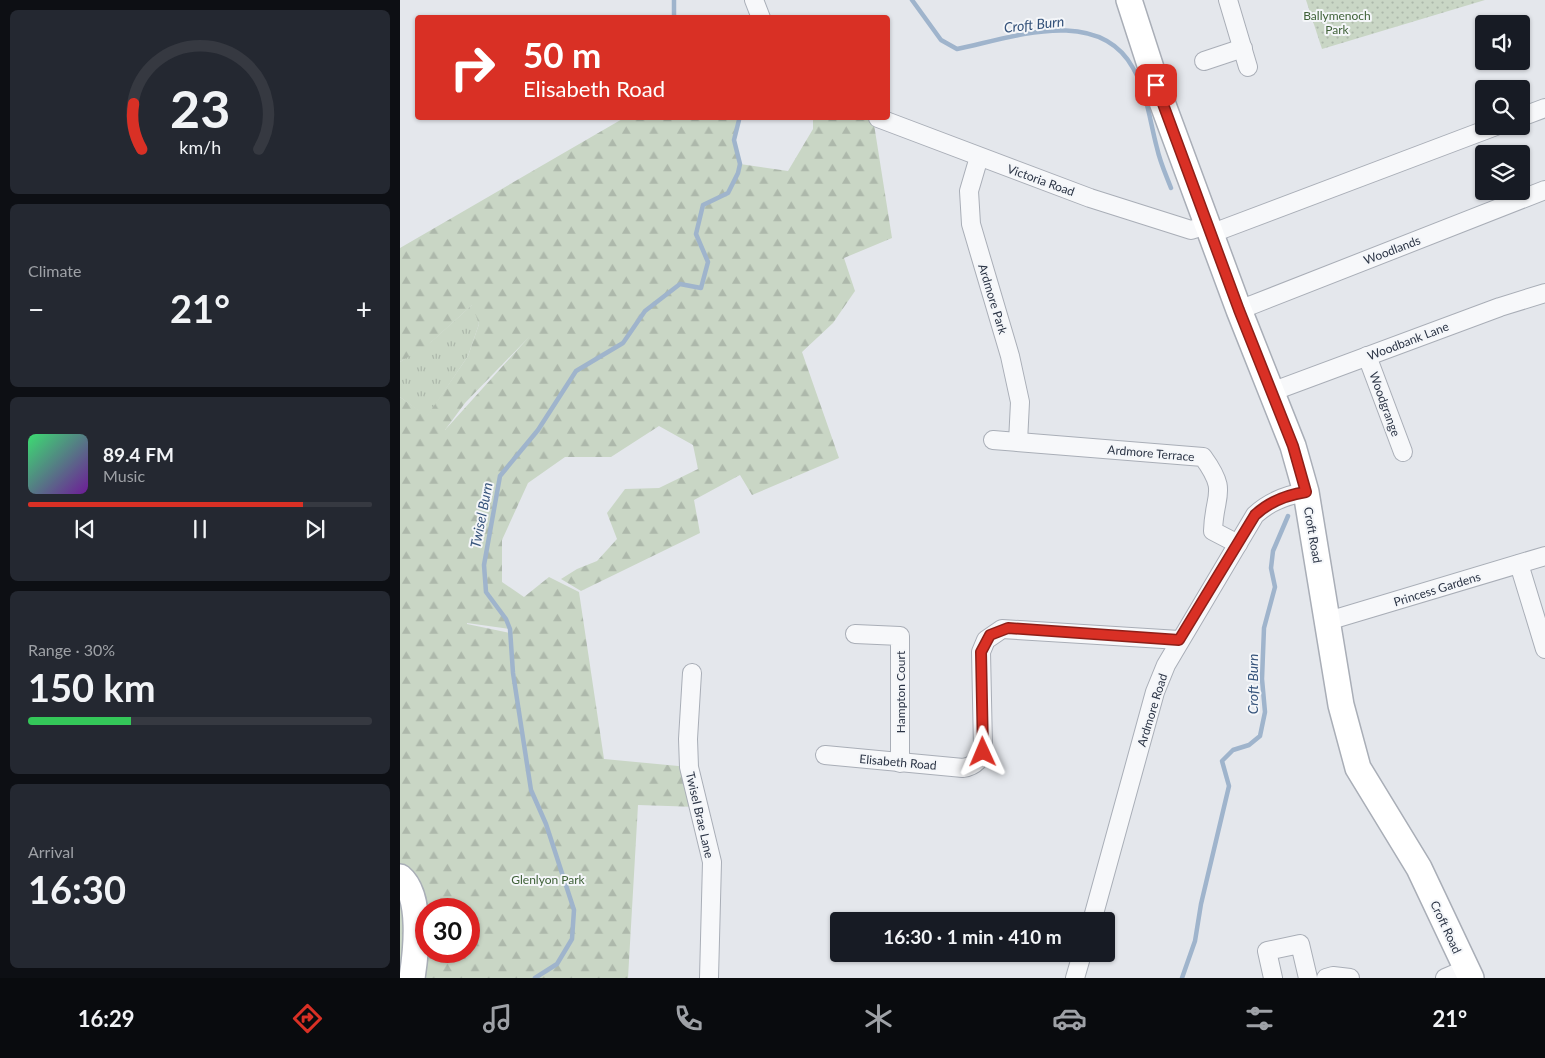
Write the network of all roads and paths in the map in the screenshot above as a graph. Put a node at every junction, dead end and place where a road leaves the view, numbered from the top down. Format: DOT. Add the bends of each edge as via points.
graph roads {
  1 [pos="754,0"];
  2 [pos="1129,0"];
  3 [pos="1228,0"];
  4 [pos="760,15"];
  5 [pos="1242,48"];
  6 [pos="1204,61"];
  7 [pos="1248,67"];
  8 [pos="1545,108"];
  9 [pos="1530,114"];
  10 [pos="883,120"];
  11 [pos="1475,134"];
  12 [pos="979,158"];
  13 [pos="1545,190"];
  14 [pos="1209,229"];
  15 [pos="1545,293"];
  16 [pos="1239,310"];
  17 [pos="1367,356"];
  18 [pos="1271,392"];
  19 [pos="993,440"];
  20 [pos="1018,442"];
  21 [pos="1403,452"];
  22 [pos="1306,492"];
  23 [pos="1238,544"];
  24 [pos="1545,556"];
  25 [pos="1519,564"];
  26 [pos="1328,621"];
  27 [pos="855,634"];
  28 [pos="1179,640"];
  29 [pos="1545,649"];
  30 [pos="692,673"];
  31 [pos="825,755"];
  32 [pos="900,763"];
  33 [pos="400,877"];
  34 [pos="1094,912"];
  35 [pos="1080,962"];
  36 [pos="1461,975"];
  37 [pos="412,978"];
  38 [pos="709,978"];
  39 [pos="1075,978"];
  40 [pos="1273,978"];
  41 [pos="1308,978"];
  42 [pos="1326,978"];
  43 [pos="1350,978"];
  1 -- 4 [label="street"];
  2 -- 14 [label="street, Croft Road"];
  3 -- 5 [label="street"];
  5 -- 6 [label="street"];
  5 -- 7 [label="street"];
  8 -- 9 [label="street"];
  10 -- 12 [label="street, Victoria Road"];
  11 -- 14 [label="street"];
  12 -- 14 [label="street, Victoria Road" via="1190,230"];
  12 -- 20 [label="street, Ardmore Park" via="969,191 971,224 1010,356 1020,402"];
  13 -- 16 [label="street, Woodlands"];
  14 -- 16 [label="street, Croft Road"];
  15 -- 17 [label="street, Woodbank Lane"];
  16 -- 18 [label="street, Croft Road"];
  17 -- 18 [label="street, Woodbank Lane"];
  17 -- 21 [label="street, Woodgrange"];
  18 -- 22 [label="street, Croft Road" via="1293,446"];
  19 -- 20 [label="street, Ardmore Terrace"];
  20 -- 23 [label="street, Ardmore Terrace" via="1203,457 1215,474 1220,494 1213,530"];
  22 -- 23 [label="street, Ardmore Road" via="1290,494 1268,503 1255,515"];
  22 -- 26 [label="street, Croft Road"];
  23 -- 28 [label="street, Ardmore Road"];
  24 -- 25 [label="street, Princess Gardens"];
  25 -- 26 [label="street, Princess Gardens"];
  25 -- 29 [label="street"];
  26 -- 36 [label="street, Croft Road" via="1341,705 1358,768 1419,868"];
  27 -- 32 [label="street, Hampton Court" via="900,636"];
  28 -- 32 [label="street, Elisabeth Road" via="1008,628 996,632 986,640 981,652 983,747 978,761 963,768"];
  28 -- 34 [label="street, Ardmore Road" via="1155,692"];
  30 -- 38 [label="street, Twisel Brae Lane" via="688,739 690,768 712,862"];
  31 -- 32 [label="street, Elisabeth Road"];
  33 -- 37 [label="street" via="412,898 415,919 416,952"];
  35 -- 39 [label="street"];
  40 -- 41 [label="street" via="1268,951 1300,944"];
  42 -- 43 [label="street"];
}
